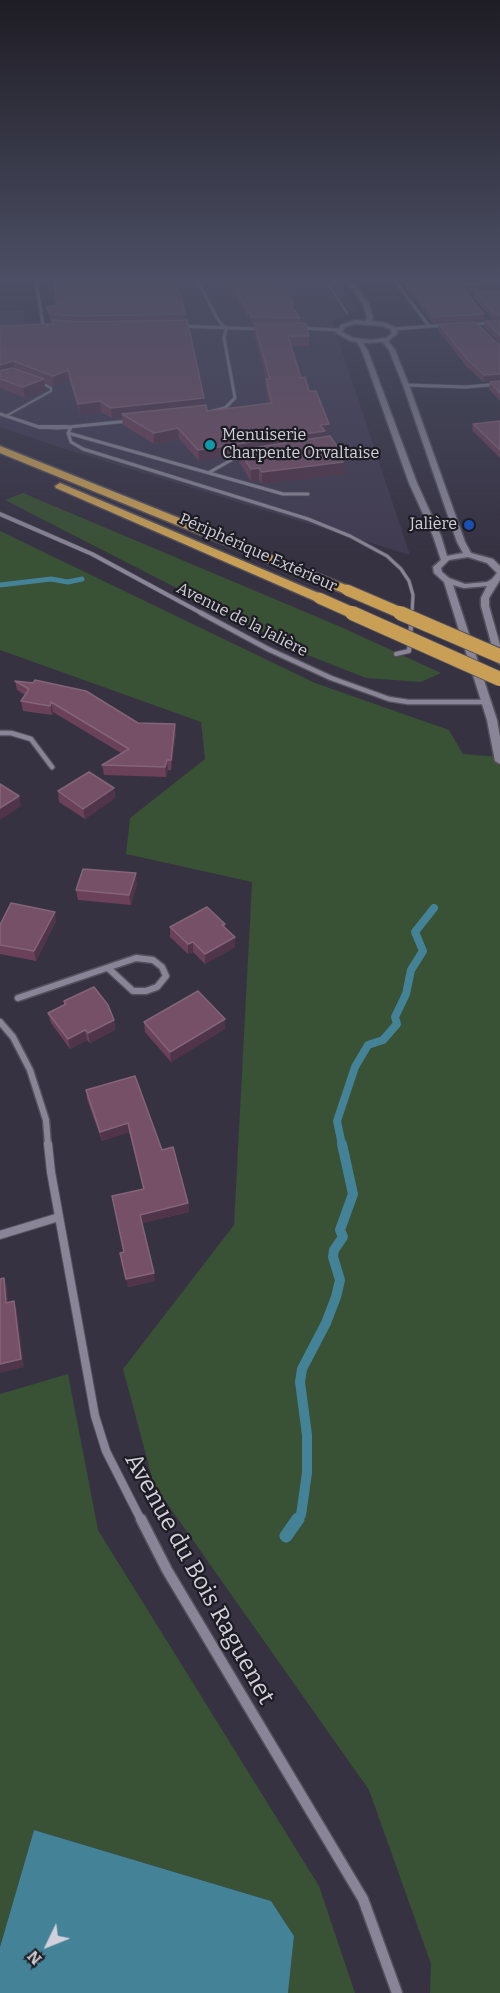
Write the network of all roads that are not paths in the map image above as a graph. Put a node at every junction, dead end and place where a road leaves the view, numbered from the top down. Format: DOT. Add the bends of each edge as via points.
graph roads {
  1 [pos="231,374"];
  2 [pos="373,374"];
  3 [pos="401,374"];
  4 [pos="37,381"];
  5 [pos="500,384"];
  6 [pos="406,386"];
  7 [pos="208,412"];
  8 [pos="0,414"];
  9 [pos="6,416"];
  10 [pos="133,421"];
  11 [pos="71,427"];
  12 [pos="68,433"];
  13 [pos="0,449"];
  14 [pos="244,457"];
  15 [pos="0,462"];
  16 [pos="210,472"];
  17 [pos="308,494"];
  18 [pos="0,514"];
  19 [pos="468,555"];
  20 [pos="444,559"];
  21 [pos="500,573"];
  22 [pos="448,581"];
  23 [pos="494,582"];
  24 [pos="396,654"];
  25 [pos="500,656"];
  26 [pos="500,663"];
  27 [pos="500,679"];
  28 [pos="486,702"];
  29 [pos="500,703"];
  30 [pos="0,734"];
  31 [pos="500,761"];
  32 [pos="52,767"];
  33 [pos="108,968"];
  34 [pos="18,998"];
  35 [pos="0,1022"];
  36 [pos="59,1217"];
  37 [pos="0,1235"];
  38 [pos="397,1993"];
  1 -- 7 [label="street" via="235,398 225,408"];
  2 -- 20 [label="main road"];
  3 -- 6 [label="main road"];
  4 -- 9 [label="lane" via="51,391"];
  5 -- 6 [label="street"];
  6 -- 19 [label="main road"];
  8 -- 9 [label="street"];
  9 -- 11 [label="street" via="39,426"];
  10 -- 11 [label="street"];
  11 -- 12 [label="lane"];
  12 -- 16 [label="lane"];
  12 -- 24 [label="lane" via="83,450 308,519 387,556 405,575 413,595 409,651"];
  13 -- 25 [label="highway, bridge"];
  14 -- 16 [label="lane"];
  15 -- 27 [label="highway, Périphérique Extérieur, bridge" via="123,512"];
  16 -- 17 [label="lane" via="284,494"];
  18 -- 28 [label="street, Avenue de la Jalière" via="92,555 268,649 331,678 408,702"];
  19 -- 20 [label="main road"];
  19 -- 21 [label="main road" via="492,562"];
  20 -- 22 [label="main road" via="437,570"];
  21 -- 23 [label="main road"];
  22 -- 23 [label="main road" via="475,587"];
  22 -- 28 [label="main road"];
  23 -- 26 [label="main road" via="485,606"];
  28 -- 29 [label="main road"];
  28 -- 31 [label="main road"];
  30 -- 32 [label="street" via="31,739"];
  33 -- 33 [label="street" via="133,991 146,992 166,976 153,960 136,958"];
  33 -- 34 [label="street"];
  35 -- 36 [label="street, Avenue du Bois Raguenet" via="13,1037 30,1070 46,1120"];
  36 -- 37 [label="street"];
  36 -- 38 [label="street, Avenue du Bois Raguenet" via="95,1416 106,1451 167,1570 363,1899"];
}
